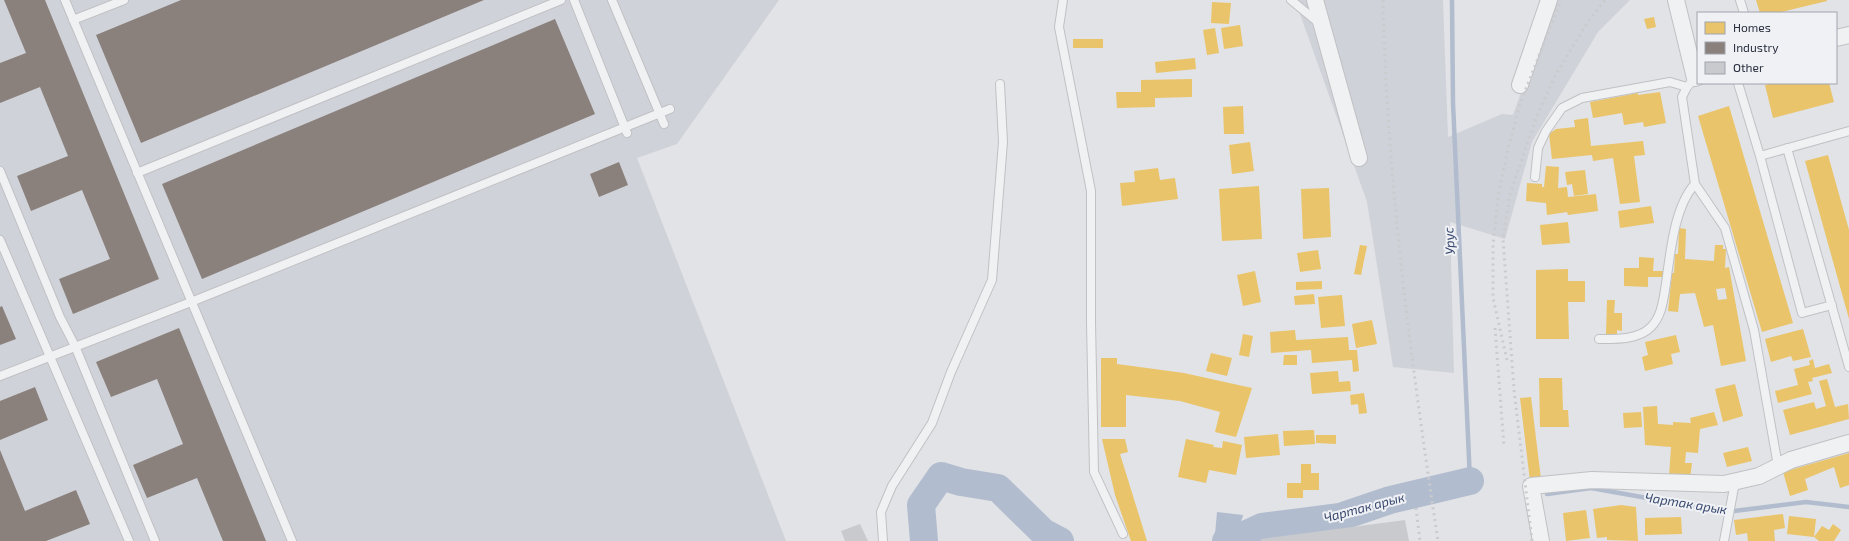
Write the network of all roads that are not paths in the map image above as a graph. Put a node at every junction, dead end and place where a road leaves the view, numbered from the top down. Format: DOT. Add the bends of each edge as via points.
graph roads {
  1 [pos="65,0"];
  2 [pos="124,0"];
  3 [pos="561,0"];
  4 [pos="574,0"];
  5 [pos="612,0"];
  6 [pos="1063,0"];
  7 [pos="1291,0"];
  8 [pos="1315,0"];
  9 [pos="1549,0"];
  10 [pos="1676,0"];
  11 [pos="1740,0"];
  12 [pos="1744,12"];
  13 [pos="73,20"];
  14 [pos="1322,26"];
  15 [pos="1849,35"];
  16 [pos="1837,38"];
  17 [pos="1693,81"];
  18 [pos="1000,84"];
  19 [pos="1738,84"];
  20 [pos="1520,85"];
  21 [pos="670,110"];
  22 [pos="660,114"];
  23 [pos="664,124"];
  24 [pos="626,130"];
  25 [pos="1849,131"];
  26 [pos="1787,148"];
  27 [pos="1760,156"];
  28 [pos="1359,158"];
  29 [pos="0,171"];
  30 [pos="137,173"];
  31 [pos="1535,177"];
  32 [pos="1695,184"];
  33 [pos="0,240"];
  34 [pos="191,302"];
  35 [pos="1832,305"];
  36 [pos="1599,339"];
  37 [pos="75,346"];
  38 [pos="50,356"];
  39 [pos="1849,367"];
  40 [pos="0,376"];
  41 [pos="1849,443"];
  42 [pos="1778,466"];
  43 [pos="1735,482"];
  44 [pos="1123,534"];
  45 [pos="128,541"];
  46 [pos="155,541"];
  47 [pos="292,541"];
  48 [pos="883,541"];
  49 [pos="1541,541"];
  50 [pos="1724,541"];
  1 -- 13 [label="lane"];
  2 -- 13 [label="lane"];
  3 -- 30 [label="lane"];
  4 -- 24 [label="lane"];
  5 -- 22 [label="lane"];
  6 -- 44 [label="lane" via="1059,27 1091,190 1094,472"];
  7 -- 14 [label="lane"];
  8 -- 14 [label="street"];
  9 -- 20 [label="street"];
  10 -- 17 [label="street"];
  11 -- 12 [label="lane"];
  13 -- 30 [label="lane"];
  14 -- 28 [label="street"];
  15 -- 16 [label="street"];
  17 -- 31 [label="lane" via="1670,82 1582,98 1562,108 1538,148"];
  17 -- 32 [label="lane" via="1682,97"];
  18 -- 48 [label="lane" via="1003,142 992,280 951,372 932,423 892,486 881,512"];
  19 -- 27 [label="lane"];
  21 -- 22 [label="lane"];
  22 -- 23 [label="lane"];
  22 -- 24 [label="lane"];
  24 -- 34 [label="lane"];
  25 -- 26 [label="lane"];
  26 -- 27 [label="lane"];
  26 -- 35 [label="lane"];
  27 -- 35 [label="lane" via="1802,313"];
  29 -- 37 [label="lane" via="60,317"];
  30 -- 34 [label="lane"];
  32 -- 36 [label="lane" via="1688,192 1675,228 1658,318 1651,327 1625,339"];
  32 -- 42 [label="lane" via="1725,228 1754,330"];
  33 -- 38 [label="lane"];
  34 -- 37 [label="lane"];
  34 -- 47 [label="lane"];
  35 -- 39 [label="lane"];
  37 -- 38 [label="lane"];
  37 -- 46 [label="lane"];
  38 -- 40 [label="lane"];
  38 -- 45 [label="lane"];
  41 -- 42 [label="street"];
  42 -- 43 [label="street" via="1759,476"];
  43 -- 49 [label="street" via="1703,484 1592,480 1531,486"];
  43 -- 50 [label="lane"];
}
